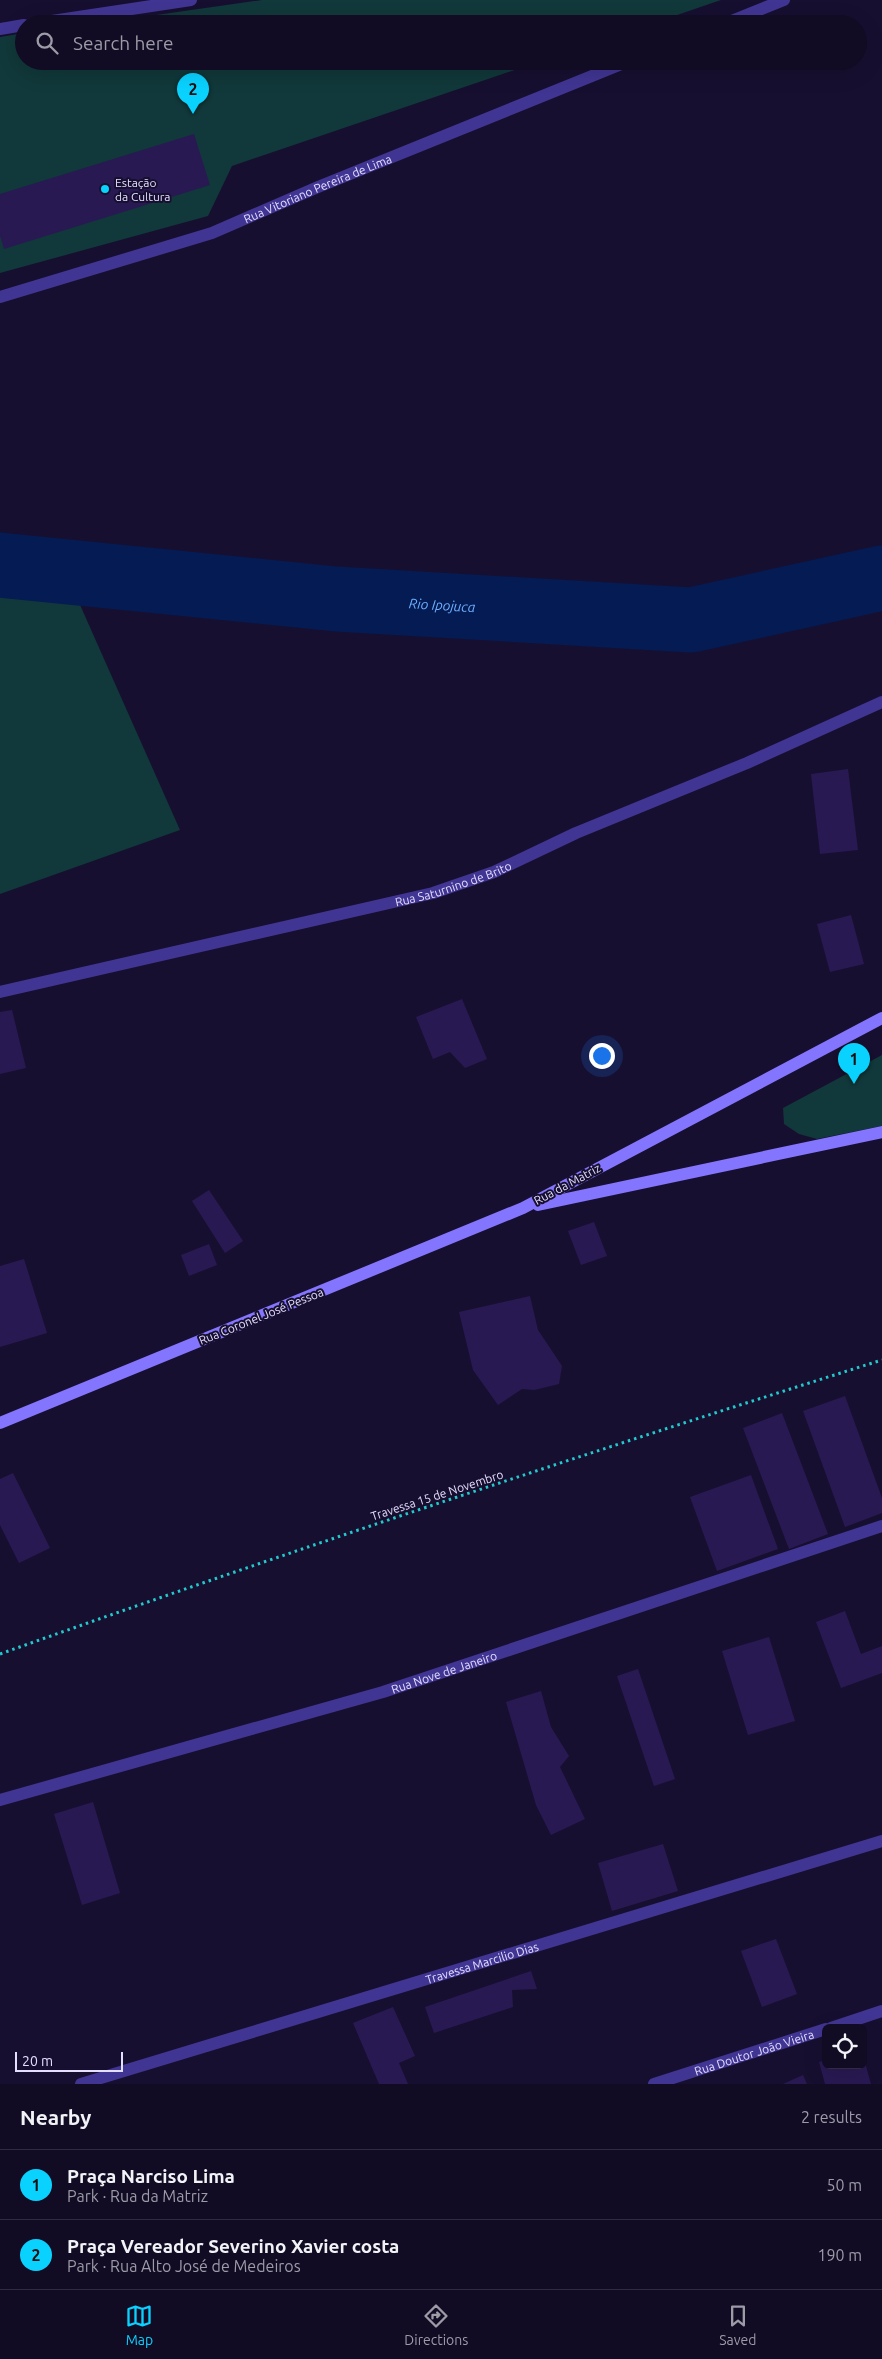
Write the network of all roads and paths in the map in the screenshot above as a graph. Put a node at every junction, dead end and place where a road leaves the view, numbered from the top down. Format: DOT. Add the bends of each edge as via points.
graph roads {
  1 [pos="192,0"];
  2 [pos="784,0"];
  3 [pos="92,15"];
  4 [pos="746,15"];
  5 [pos="15,26"];
  6 [pos="0,28"];
  7 [pos="607,70"];
  8 [pos="0,297"];
  9 [pos="882,702"];
  10 [pos="0,992"];
  11 [pos="882,1018"];
  12 [pos="882,1132"];
  13 [pos="523,1208"];
  14 [pos="882,1360"];
  15 [pos="0,1423"];
  16 [pos="882,1526"];
  17 [pos="0,1654"];
  18 [pos="0,1800"];
  19 [pos="882,1841"];
  20 [pos="882,2011"];
  21 [pos="843,2024"];
  22 [pos="822,2030"];
  23 [pos="81,2084"];
  24 [pos="654,2084"];
  1 -- 3 [label="street"];
  2 -- 4 [label="street"];
  5 -- 6 [label="street"];
  7 -- 8 [label="street, Rua Vitoriano Pereira de Lima" via="212,233"];
  9 -- 10 [label="street, Rua Saturnino de Brito" via="747,763 576,833 494,872 432,893"];
  11 -- 13 [label="main road, Rua da Matriz"];
  12 -- 13 [label="main road, Rua da Matriz"];
  13 -- 15 [label="main road, Rua Coronel José Pessoa"];
  14 -- 17 [label="path, Travessa 15 de Novembro" via="614,1445"];
  16 -- 18 [label="street, Rua Nove de Janeiro" via="383,1692"];
  19 -- 23 [label="street, Travessa Marcilio Dias"];
  20 -- 21 [label="street, Rua Doutor João Vieira"];
  22 -- 24 [label="street, Rua Doutor João Vieira"];
}
